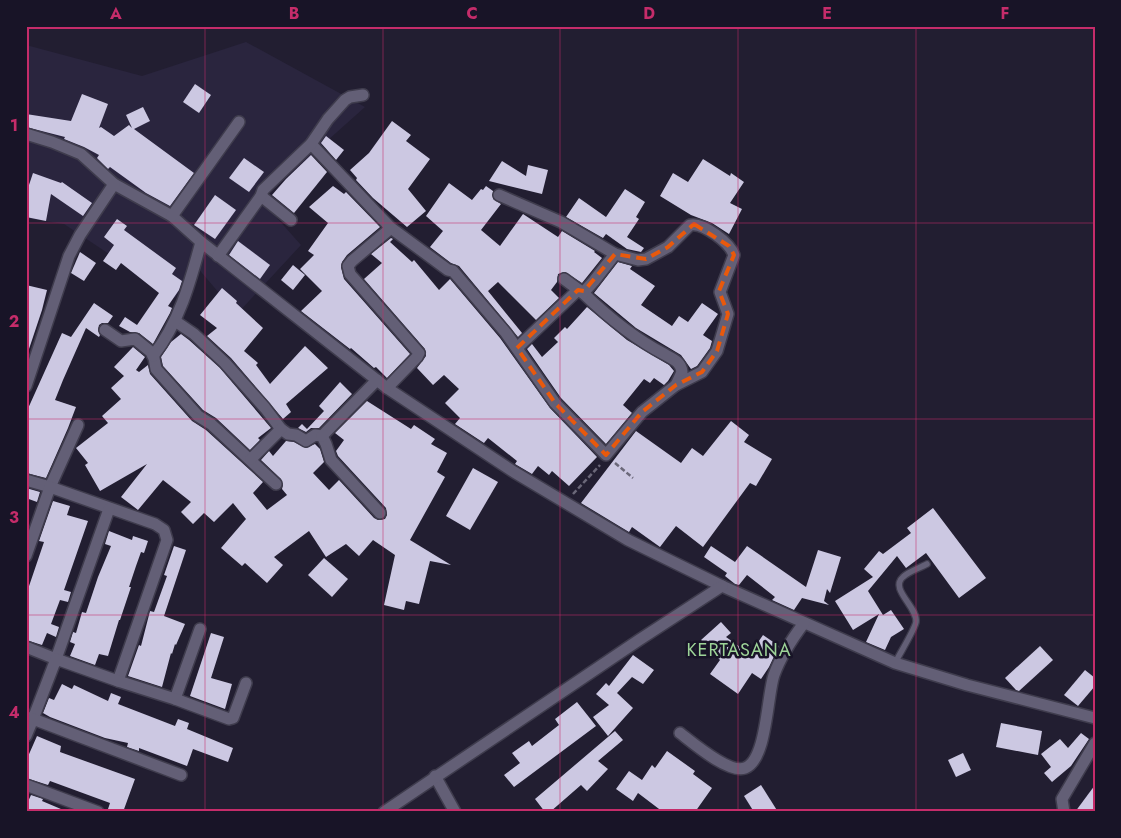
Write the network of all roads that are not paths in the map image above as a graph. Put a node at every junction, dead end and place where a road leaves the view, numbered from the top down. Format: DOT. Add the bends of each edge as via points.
graph roads {
  1 [pos="363,95"];
  2 [pos="239,122"];
  3 [pos="26,134"];
  4 [pos="311,144"];
  5 [pos="114,184"];
  6 [pos="499,195"];
  7 [pos="261,196"];
  8 [pos="172,216"];
  9 [pos="291,220"];
  10 [pos="391,228"];
  11 [pos="201,242"];
  12 [pos="615,254"];
  13 [pos="218,256"];
  14 [pos="564,279"];
  15 [pos="580,291"];
  16 [pos="175,321"];
  17 [pos="105,330"];
  18 [pos="517,348"];
  19 [pos="153,356"];
  20 [pos="377,380"];
  21 [pos="676,385"];
  22 [pos="26,386"];
  23 [pos="387,388"];
  24 [pos="78,425"];
  25 [pos="281,430"];
  26 [pos="322,436"];
  27 [pos="251,459"];
  28 [pos="26,480"];
  29 [pos="276,484"];
  30 [pos="50,487"];
  31 [pos="109,509"];
  32 [pos="380,513"];
  33 [pos="26,556"];
  34 [pos="927,564"];
  35 [pos="722,586"];
  36 [pos="804,623"];
  37 [pos="200,629"];
  38 [pos="26,647"];
  39 [pos="56,659"];
  40 [pos="895,663"];
  41 [pos="118,681"];
  42 [pos="246,683"];
  43 [pos="175,699"];
  44 [pos="29,718"];
  45 [pos="1095,718"];
  46 [pos="680,733"];
  47 [pos="26,736"];
  48 [pos="1095,743"];
  49 [pos="181,776"];
  50 [pos="435,776"];
  51 [pos="26,785"];
  52 [pos="98,812"];
  53 [pos="384,812"];
  54 [pos="455,812"];
  55 [pos="1064,812"];
  1 -- 4 [label="street" via="348,97"];
  2 -- 8 [label="street"];
  3 -- 5 [label="street" via="82,154"];
  4 -- 7 [label="street" via="263,190"];
  4 -- 10 [label="street"];
  5 -- 8 [label="street"];
  5 -- 22 [label="street" via="69,256"];
  6 -- 12 [label="street" via="561,222"];
  7 -- 9 [label="street"];
  7 -- 13 [label="street"];
  8 -- 11 [label="street"];
  10 -- 18 [label="street" via="453,271"];
  10 -- 23 [label="street" via="348,266 354,280 419,353"];
  11 -- 13 [label="street"];
  11 -- 16 [label="street"];
  12 -- 15 [label="street" via="594,281"];
  12 -- 21 [label="street" via="646,259 668,247 694,224 718,237 734,253 720,292 728,314 717,350 702,372"];
  13 -- 20 [label="street"];
  14 -- 15 [label="street"];
  15 -- 18 [label="street"];
  15 -- 21 [label="street" via="638,340 678,362 682,372"];
  16 -- 19 [label="street"];
  16 -- 25 [label="street" via="225,363"];
  17 -- 19 [label="street" via="121,341 135,339"];
  18 -- 21 [label="street" via="554,403 606,455 642,412"];
  19 -- 27 [label="street" via="156,369 198,416"];
  20 -- 23 [label="street"];
  20 -- 26 [label="street"];
  23 -- 35 [label="street" via="514,472 628,540"];
  24 -- 30 [label="street"];
  25 -- 26 [label="street" via="306,441 315,435"];
  25 -- 27 [label="street"];
  26 -- 32 [label="street" via="331,460"];
  27 -- 29 [label="street"];
  28 -- 30 [label="street"];
  30 -- 31 [label="street"];
  30 -- 33 [label="street"];
  31 -- 39 [label="street"];
  31 -- 41 [label="street" via="161,526 167,540"];
  34 -- 40 [label="lane" via="902,577 899,583 915,613 916,622"];
  35 -- 36 [label="street"];
  35 -- 50 [label="street"];
  36 -- 40 [label="street"];
  36 -- 46 [label="street" via="786,649 773,677 764,734 750,764 745,768 727,765"];
  37 -- 43 [label="street"];
  38 -- 39 [label="street"];
  39 -- 41 [label="street"];
  39 -- 44 [label="street"];
  40 -- 45 [label="street"];
  41 -- 43 [label="street"];
  42 -- 43 [label="street" via="233,718"];
  44 -- 47 [label="street"];
  44 -- 49 [label="street"];
  48 -- 55 [label="street" via="1062,800"];
  50 -- 53 [label="street"];
  50 -- 54 [label="street"];
  51 -- 52 [label="street"];
}
